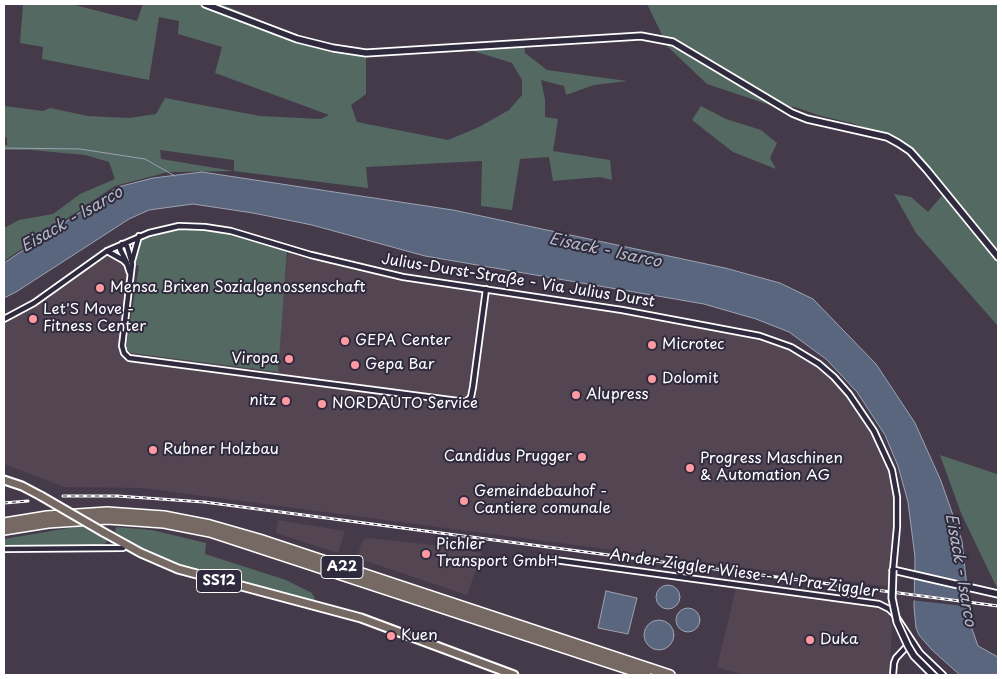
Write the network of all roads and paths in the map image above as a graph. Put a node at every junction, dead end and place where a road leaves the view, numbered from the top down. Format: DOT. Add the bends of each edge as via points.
graph roads {
  1 [pos="205,4"];
  2 [pos="139,236"];
  3 [pos="122,244"];
  4 [pos="107,251"];
  5 [pos="998,257"];
  6 [pos="129,264"];
  7 [pos="486,289"];
  8 [pos="4,319"];
  9 [pos="4,480"];
  10 [pos="4,523"];
  11 [pos="4,530"];
  12 [pos="125,544"];
  13 [pos="4,549"];
  14 [pos="555,560"];
  15 [pos="893,570"];
  16 [pos="996,594"];
  17 [pos="912,641"];
  18 [pos="514,675"];
  19 [pos="646,675"];
  20 [pos="670,675"];
  21 [pos="893,675"];
  22 [pos="933,675"];
  23 [pos="943,675"];
  1 -- 5 [label="street" via="297,39 366,54 641,36 673,42 807,119 898,143 927,170"];
  2 -- 3 [label="street, Julius-Durst-Straße - Via Julius Durst"];
  2 -- 6 [label="street"];
  2 -- 7 [label="street, Julius-Durst-Straße - Via Julius Durst" via="179,226 205,227 231,231 310,255 386,273"];
  3 -- 4 [label="street, Julius-Durst-Straße - Via Julius Durst"];
  3 -- 6 [label="street" via="120,249"];
  4 -- 6 [label="street"];
  4 -- 8 [label="street, Julius-Durst-Straße - Via Julius Durst" via="34,303"];
  6 -- 7 [label="street" via="122,346 130,358 466,402 473,387"];
  7 -- 15 [label="street, Julius-Durst-Straße - Via Julius Durst" via="754,334 791,347 819,364 849,394 869,422 894,476 898,527"];
  9 -- 12 [label="main road, SS12, bridge" via="41,496"];
  10 -- 20 [label="highway, A22" via="46,516 107,512 210,525"];
  11 -- 19 [label="highway, A22" via="107,519 164,523 210,532"];
  12 -- 13 [label="street" via="123,548"];
  12 -- 18 [label="main road, SS12" via="178,568 361,618"];
  14 -- 17 [label="street, An der Ziggler Wiese - Al Pra Ziggler" via="875,604 895,615"];
  15 -- 16 [label="street"];
  15 -- 22 [label="street, bridge" via="892,598 898,622 914,656"];
  17 -- 21 [label="street" via="896,658"];
  17 -- 23 [label="street, An der Ziggler Wiese - Al Pra Ziggler"];
}
